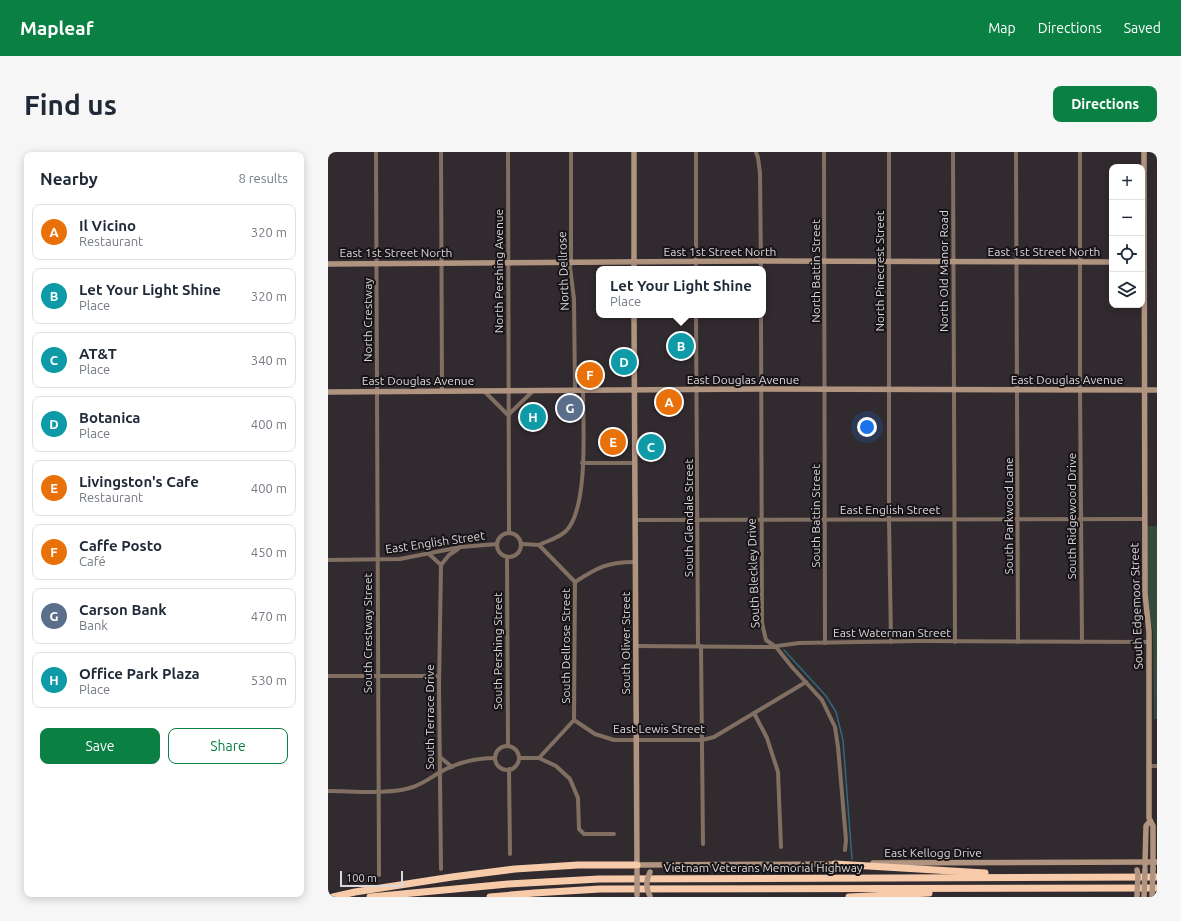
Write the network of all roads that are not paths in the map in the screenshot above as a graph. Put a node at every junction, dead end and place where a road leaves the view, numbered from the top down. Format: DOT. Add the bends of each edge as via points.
graph roads {
  1 [pos="376,152"];
  2 [pos="441,152"];
  3 [pos="508,152"];
  4 [pos="571,152"];
  5 [pos="634,152"];
  6 [pos="696,152"];
  7 [pos="756,152"];
  8 [pos="824,152"];
  9 [pos="889,152"];
  10 [pos="953,152"];
  11 [pos="1016,152"];
  12 [pos="1080,152"];
  13 [pos="1144,152"];
  14 [pos="1143,236"];
  15 [pos="761,261"];
  16 [pos="571,262"];
  17 [pos="634,262"];
  18 [pos="696,262"];
  19 [pos="825,262"];
  20 [pos="889,262"];
  21 [pos="953,262"];
  22 [pos="1016,262"];
  23 [pos="1080,262"];
  24 [pos="1109,262"];
  25 [pos="441,263"];
  26 [pos="508,263"];
  27 [pos="328,264"];
  28 [pos="377,264"];
  29 [pos="634,266"];
  30 [pos="696,266"];
  31 [pos="761,266"];
  32 [pos="1143,272"];
  33 [pos="634,318"];
  34 [pos="696,318"];
  35 [pos="761,318"];
  36 [pos="696,389"];
  37 [pos="761,389"];
  38 [pos="889,389"];
  39 [pos="953,389"];
  40 [pos="484,390"];
  41 [pos="509,390"];
  42 [pos="534,390"];
  43 [pos="575,390"];
  44 [pos="583,390"];
  45 [pos="634,390"];
  46 [pos="825,390"];
  47 [pos="1017,390"];
  48 [pos="1080,390"];
  49 [pos="1144,390"];
  50 [pos="1157,390"];
  51 [pos="376,391"];
  52 [pos="442,391"];
  53 [pos="328,392"];
  54 [pos="508,415"];
  55 [pos="582,463"];
  56 [pos="635,463"];
  57 [pos="761,519"];
  58 [pos="826,519"];
  59 [pos="889,519"];
  60 [pos="954,519"];
  61 [pos="1018,519"];
  62 [pos="1081,519"];
  63 [pos="1145,519"];
  64 [pos="635,520"];
  65 [pos="698,520"];
  66 [pos="509,533"];
  67 [pos="497,544"];
  68 [pos="522,544"];
  69 [pos="539,545"];
  70 [pos="461,547"];
  71 [pos="429,554"];
  72 [pos="507,558"];
  73 [pos="328,560"];
  74 [pos="377,560"];
  75 [pos="635,562"];
  76 [pos="441,565"];
  77 [pos="575,582"];
  78 [pos="891,642"];
  79 [pos="955,642"];
  80 [pos="1018,642"];
  81 [pos="1082,642"];
  82 [pos="1149,642"];
  83 [pos="825,643"];
  84 [pos="636,646"];
  85 [pos="700,646"];
  86 [pos="776,647"];
  87 [pos="328,676"];
  88 [pos="377,676"];
  89 [pos="439,676"];
  90 [pos="806,682"];
  91 [pos="754,713"];
  92 [pos="574,720"];
  93 [pos="636,740"];
  94 [pos="702,740"];
  95 [pos="508,745"];
  96 [pos="440,757"];
  97 [pos="496,758"];
  98 [pos="519,758"];
  99 [pos="539,758"];
  100 [pos="452,766"];
  101 [pos="1149,766"];
  102 [pos="1157,766"];
  103 [pos="509,769"];
  104 [pos="440,773"];
  105 [pos="328,791"];
  106 [pos="378,791"];
  107 [pos="1150,821"];
  108 [pos="614,834"];
  109 [pos="703,844"];
  110 [pos="781,847"];
  111 [pos="845,850"];
  112 [pos="510,854"];
  113 [pos="1125,862"];
  114 [pos="1145,862"];
  115 [pos="1155,862"];
  116 [pos="835,864"];
  117 [pos="660,865"];
  118 [pos="441,868"];
  119 [pos="637,868"];
  120 [pos="379,875"];
  121 [pos="1061,877"];
  122 [pos="1157,877"];
  123 [pos="1157,888"];
  124 [pos="1021,889"];
  125 [pos="637,896"];
  126 [pos="650,896"];
  127 [pos="333,897"];
  128 [pos="370,897"];
  129 [pos="490,897"];
  130 [pos="849,897"];
  131 [pos="1137,897"];
  132 [pos="1144,897"];
  133 [pos="1152,897"];
  1 -- 28 [label="street, North Crestway"];
  2 -- 25 [label="street"];
  3 -- 26 [label="street, North Pershing Avenue"];
  4 -- 16 [label="street, North Dellrose"];
  5 -- 17 [label="main road"];
  6 -- 18 [label="street"];
  7 -- 15 [label="street" via="760,174"];
  8 -- 19 [label="street, North Battin Street"];
  9 -- 20 [label="street, North Pinecrest Street"];
  10 -- 21 [label="street, North Old Manor Road"];
  11 -- 22 [label="street, South Parkwood Lane"];
  12 -- 23 [label="street, South Ridgewood Drive"];
  13 -- 14 [label="main road, South Edgemoor Street"];
  15 -- 18 [label="main road, East 1st Street North"];
  15 -- 19 [label="main road, East 1st Street North"];
  15 -- 31 [label="street"];
  16 -- 17 [label="main road, East 1st Street North"];
  16 -- 26 [label="main road, East 1st Street North"];
  16 -- 43 [label="street, North Dellrose"];
  17 -- 18 [label="main road, East 1st Street North"];
  17 -- 29 [label="main road"];
  18 -- 30 [label="street"];
  19 -- 20 [label="main road, East 1st Street North"];
  19 -- 46 [label="street, North Battin Street"];
  20 -- 21 [label="main road, East 1st Street North"];
  20 -- 38 [label="street, North Pinecrest Street"];
  21 -- 22 [label="main road, East 1st Street North"];
  21 -- 39 [label="street, North Old Manor Road"];
  22 -- 23 [label="main road, East 1st Street North"];
  22 -- 47 [label="street, South Parkwood Lane"];
  23 -- 24 [label="main road, East 1st Street North"];
  23 -- 48 [label="street, South Ridgewood Drive"];
  25 -- 26 [label="main road, East 1st Street North"];
  25 -- 28 [label="main road, East 1st Street North"];
  25 -- 52 [label="street"];
  26 -- 41 [label="street, North Pershing Avenue"];
  27 -- 28 [label="main road, East 1st Street North"];
  28 -- 51 [label="street, North Crestway"];
  32 -- 49 [label="main road, South Edgemoor Street"];
  33 -- 45 [label="main road, South Oliver Street"];
  34 -- 36 [label="street, South Glendale Street"];
  35 -- 37 [label="street, South Bleckley Drive"];
  36 -- 37 [label="main road, East Douglas Avenue"];
  36 -- 45 [label="main road, East Douglas Avenue"];
  36 -- 65 [label="street, South Glendale Street"];
  37 -- 46 [label="main road, East Douglas Avenue"];
  37 -- 57 [label="street, South Bleckley Drive"];
  38 -- 39 [label="main road, East Douglas Avenue"];
  38 -- 46 [label="main road, East Douglas Avenue"];
  38 -- 59 [label="street, North Pinecrest Street"];
  39 -- 47 [label="main road, East Douglas Avenue"];
  39 -- 60 [label="street, North Old Manor Road"];
  40 -- 41 [label="main road, East Douglas Avenue"];
  40 -- 52 [label="main road, East Douglas Avenue"];
  40 -- 54 [label="street"];
  41 -- 42 [label="main road, East Douglas Avenue"];
  41 -- 54 [label="street"];
  42 -- 43 [label="main road, East Douglas Avenue"];
  42 -- 54 [label="street"];
  43 -- 44 [label="main road, East Douglas Avenue"];
  44 -- 45 [label="main road, East Douglas Avenue"];
  44 -- 55 [label="street"];
  45 -- 56 [label="main road, South Oliver Street"];
  46 -- 58 [label="street, South Battin Street"];
  47 -- 48 [label="main road, East Douglas Avenue"];
  47 -- 61 [label="street, South Parkwood Lane"];
  48 -- 49 [label="main road, East Douglas Avenue"];
  48 -- 62 [label="street, South Ridgewood Drive"];
  49 -- 50 [label="main road, East Douglas Avenue"];
  49 -- 63 [label="main road, South Edgemoor Street"];
  51 -- 52 [label="main road, East Douglas Avenue"];
  51 -- 53 [label="main road, East Douglas Avenue"];
  51 -- 74 [label="street, South Crestway Street"];
  54 -- 66 [label="street"];
  55 -- 56 [label="street"];
  55 -- 69 [label="street" via="577,512 566,531"];
  56 -- 64 [label="main road, South Oliver Street"];
  57 -- 58 [label="street, East English Street"];
  57 -- 65 [label="street, East English Street"];
  57 -- 86 [label="street, South Bleckley Drive" via="762,623 766,640"];
  58 -- 59 [label="street, East English Street"];
  58 -- 83 [label="street, South Battin Street"];
  59 -- 60 [label="street, East English Street"];
  59 -- 78 [label="street, North Pinecrest Street"];
  60 -- 61 [label="street, East English Street"];
  60 -- 79 [label="street, North Old Manor Road"];
  61 -- 62 [label="street, East English Street"];
  61 -- 80 [label="street, South Parkwood Lane"];
  62 -- 63 [label="street, East English Street"];
  62 -- 81 [label="street, South Ridgewood Drive"];
  63 -- 82 [label="main road, South Edgemoor Street" via="1145,594"];
  64 -- 65 [label="street, East English Street"];
  64 -- 75 [label="main road, South Oliver Street"];
  65 -- 85 [label="street, South Glendale Street"];
  66 -- 67 [label="street" via="501,536"];
  66 -- 68 [label="street" via="518,536"];
  67 -- 70 [label="street, East English Street"];
  67 -- 72 [label="street" via="499,552"];
  68 -- 69 [label="street"];
  68 -- 72 [label="street" via="518,555"];
  69 -- 77 [label="street, South Dellrose Street"];
  70 -- 71 [label="street, East English Street"];
  70 -- 76 [label="street" via="449,555"];
  71 -- 74 [label="street, East English Street"];
  71 -- 76 [label="street"];
  72 -- 95 [label="street, South Pershing Street"];
  73 -- 74 [label="street, East English Street"];
  74 -- 88 [label="street, South Crestway Street"];
  75 -- 77 [label="street" via="616,562 604,566"];
  75 -- 84 [label="main road, South Oliver Street"];
  76 -- 89 [label="street, South Terrace Drive"];
  77 -- 92 [label="street, South Dellrose Street"];
  78 -- 79 [label="street, East Waterman Street"];
  78 -- 83 [label="street, East Waterman Street"];
  79 -- 80 [label="street, East Waterman Street"];
  80 -- 81 [label="street, East Waterman Street"];
  81 -- 82 [label="street, East Waterman Street"];
  82 -- 101 [label="main road, South Edgemoor Street"];
  83 -- 86 [label="street, East Waterman Street" via="799,643"];
  84 -- 85 [label="street, East Waterman Street"];
  84 -- 93 [label="main road, South Oliver Street"];
  85 -- 86 [label="street, East Waterman Street"];
  85 -- 94 [label="street, South Glendale Street"];
  86 -- 90 [label="street, South Bleckley Drive"];
  87 -- 88 [label="street"];
  88 -- 89 [label="street"];
  88 -- 106 [label="street, South Crestway Street"];
  89 -- 96 [label="street, South Terrace Drive"];
  90 -- 91 [label="street, East Lewis Street"];
  90 -- 111 [label="street, South Bleckley Drive" via="822,700 835,727"];
  91 -- 94 [label="street, East Lewis Street" via="714,737"];
  91 -- 110 [label="street" via="767,738 778,772"];
  92 -- 93 [label="street, East Lewis Street" via="606,738"];
  92 -- 99 [label="street, South Dellrose Street"];
  93 -- 94 [label="street, East Lewis Street"];
  93 -- 119 [label="main road, South Oliver Street"];
  94 -- 109 [label="street, South Glendale Street"];
  95 -- 97 [label="street" via="498,750"];
  95 -- 98 [label="street" via="517,751"];
  96 -- 100 [label="street"];
  96 -- 104 [label="street, South Terrace Drive"];
  97 -- 100 [label="street"];
  97 -- 103 [label="street" via="499,766"];
  98 -- 99 [label="street"];
  98 -- 103 [label="street" via="516,766"];
  99 -- 108 [label="street" via="556,766 570,778 578,798 581,832"];
  100 -- 104 [label="street"];
  101 -- 102 [label="street"];
  101 -- 107 [label="main road, South Edgemoor Street"];
  103 -- 112 [label="street"];
  104 -- 106 [label="street" via="412,788"];
  104 -- 118 [label="street, South Terrace Drive"];
  105 -- 106 [label="street"];
  106 -- 120 [label="street, South Crestway Street"];
  107 -- 114 [label="main road, South Edgemoor Street" via="1146,826"];
  107 -- 115 [label="main road, South Edgemoor Street" via="1153,826"];
  113 -- 114 [label="main road, East Kellogg Drive"];
  113 -- 116 [label="main road, East Kellogg Drive"];
  113 -- 131 [label="main road, bridge" via="1137,870"];
  114 -- 115 [label="main road, East Kellogg Drive"];
  114 -- 132 [label="main road, South Edgemoor Street, bridge"];
  115 -- 133 [label="main road, South Edgemoor Street, bridge" via="1152,869"];
  116 -- 117 [label="main road, East Kellogg Drive"];
  116 -- 121 [label="highway"];
  117 -- 119 [label="main road, East Kellogg Drive"];
  117 -- 126 [label="main road, bridge" via="650,872 647,880"];
  119 -- 125 [label="main road, South Oliver Street, bridge"];
  119 -- 127 [label="highway" via="562,866 510,870"];
  121 -- 122 [label="highway, Vietnam Veterans Memorial Highway"];
  121 -- 128 [label="highway, Vietnam Veterans Memorial Highway" via="599,879 533,882"];
  123 -- 124 [label="highway, Vietnam Veterans Memorial Highway"];
  124 -- 129 [label="highway, Vietnam Veterans Memorial Highway" via="600,890"];
  124 -- 130 [label="highway"];
}
